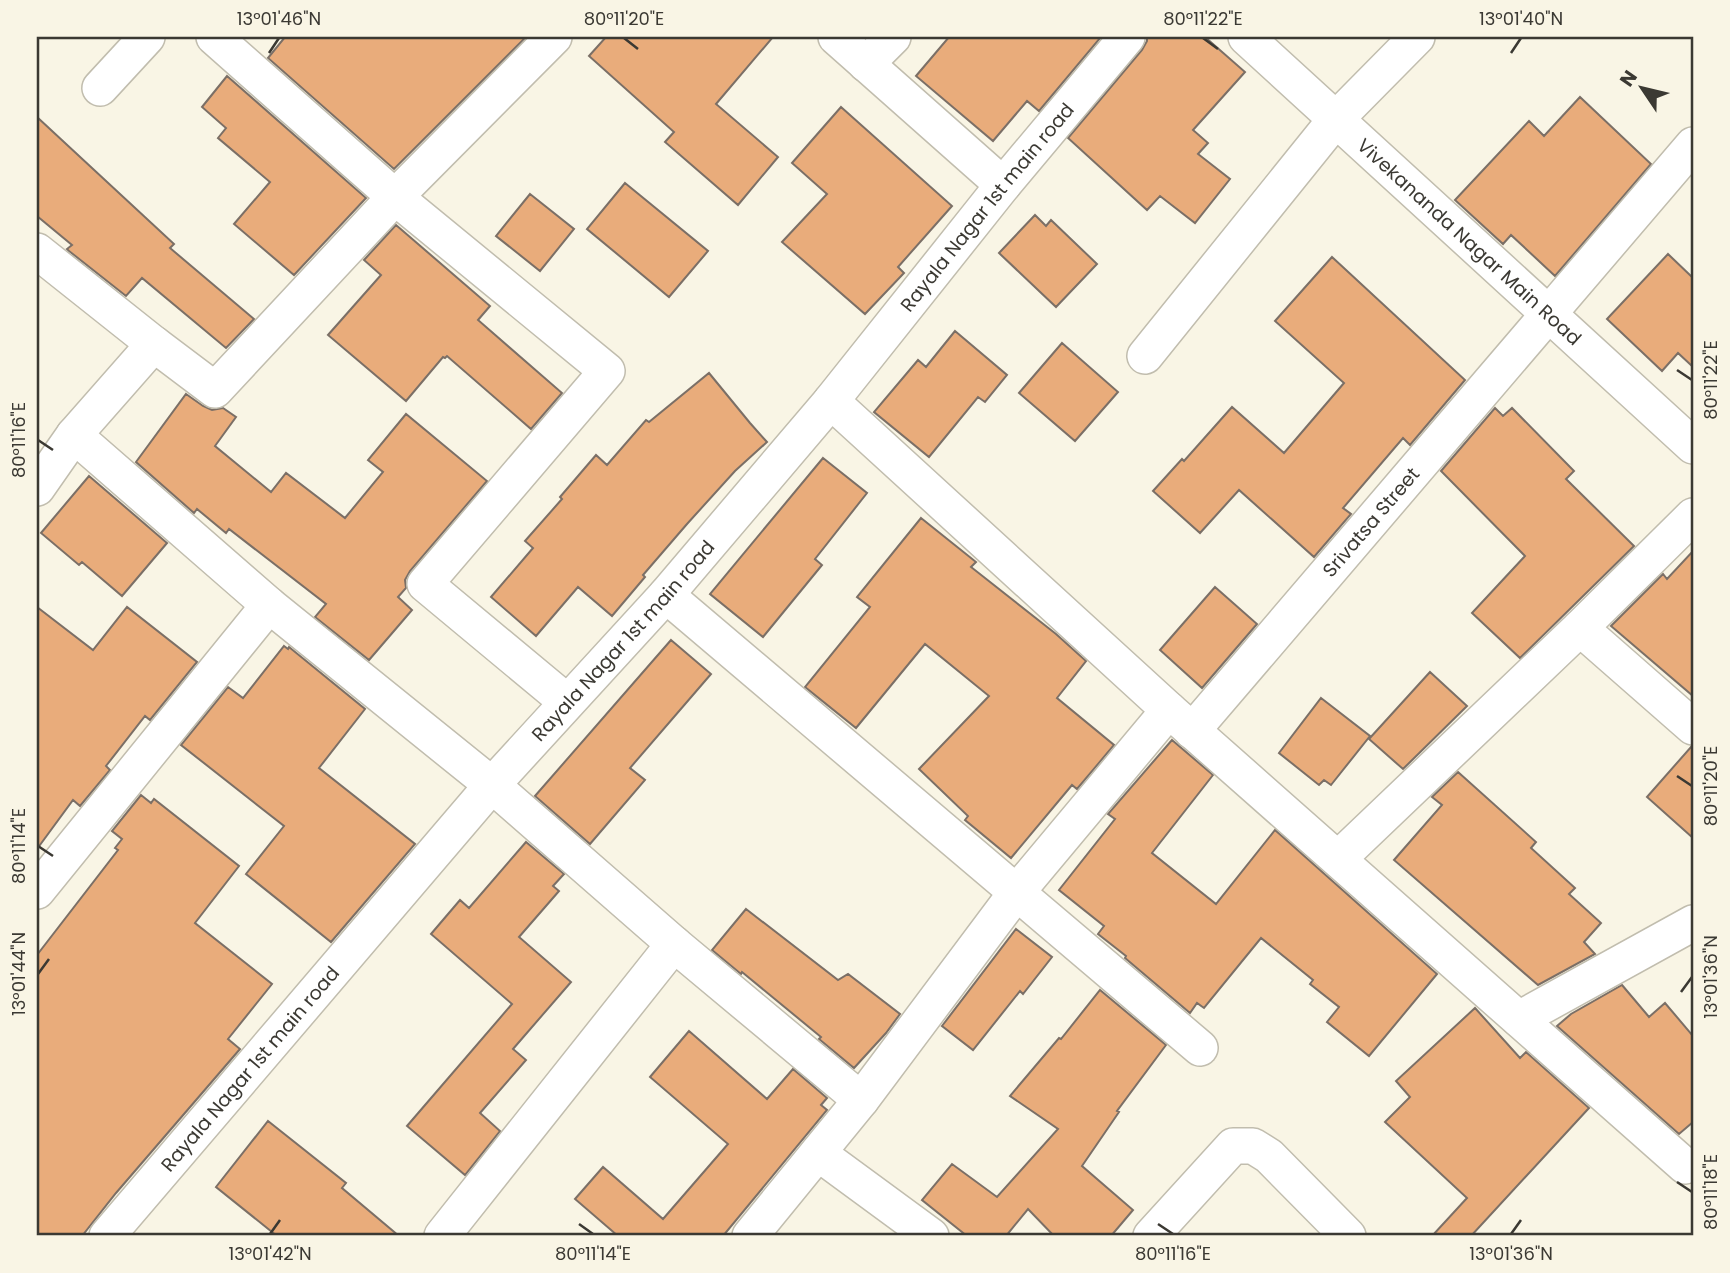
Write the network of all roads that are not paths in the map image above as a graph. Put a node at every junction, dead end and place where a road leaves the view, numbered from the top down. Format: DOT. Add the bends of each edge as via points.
graph roads {
  1 [pos="147,37"];
  2 [pos="214,37"];
  3 [pos="554,37"];
  4 [pos="836,37"];
  5 [pos="893,37"];
  6 [pos="1127,37"];
  7 [pos="1246,37"];
  8 [pos="1417,37"];
  9 [pos="866,64"];
  10 [pos="100,88"];
  11 [pos="1336,119"];
  12 [pos="1693,145"];
  13 [pos="1003,185"];
  14 [pos="395,197"];
  15 [pos="37,251"];
  16 [pos="1548,313"];
  17 [pos="154,344"];
  18 [pos="1145,356"];
  19 [pos="831,401"];
  20 [pos="74,435"];
  21 [pos="1693,446"];
  22 [pos="37,488"];
  23 [pos="1693,516"];
  24 [pos="666,595"];
  25 [pos="269,605"];
  26 [pos="1580,628"];
  27 [pos="567,702"];
  28 [pos="1180,720"];
  29 [pos="1693,727"];
  30 [pos="492,785"];
  31 [pos="1338,859"];
  32 [pos="37,891"];
  33 [pos="1016,893"];
  34 [pos="1693,923"];
  35 [pos="674,944"];
  36 [pos="1519,1019"];
  37 [pos="1200,1048"];
  38 [pos="861,1100"];
  39 [pos="818,1153"];
  40 [pos="1685,1166"];
  41 [pos="107,1236"];
  42 [pos="442,1236"];
  43 [pos="750,1236"];
  44 [pos="931,1236"];
  45 [pos="1150,1236"];
  46 [pos="1348,1236"];
  1 -- 10 [label="street"];
  2 -- 14 [label="street"];
  3 -- 14 [label="street"];
  4 -- 9 [label="street"];
  5 -- 9 [label="street"];
  6 -- 13 [label="street, Rayala Nagar 1st main road"];
  7 -- 11 [label="street, Vivekananda Nagar Main Road"];
  8 -- 11 [label="street"];
  9 -- 13 [label="street"];
  11 -- 16 [label="street, Vivekananda Nagar Main Road"];
  11 -- 18 [label="street"];
  12 -- 16 [label="street, Srivatsa Street"];
  13 -- 19 [label="street, Rayala Nagar 1st main road"];
  14 -- 17 [label="street" via="215,390"];
  14 -- 27 [label="street" via="607,371 425,584"];
  15 -- 17 [label="street"];
  16 -- 21 [label="street, Vivekananda Nagar Main Road"];
  16 -- 28 [label="street, Srivatsa Street"];
  17 -- 20 [label="street"];
  19 -- 24 [label="street, Rayala Nagar 1st main road"];
  19 -- 28 [label="street"];
  20 -- 22 [label="street"];
  20 -- 25 [label="street"];
  23 -- 26 [label="street"];
  24 -- 27 [label="street, Rayala Nagar 1st main road"];
  24 -- 33 [label="street"];
  25 -- 30 [label="street"];
  25 -- 32 [label="street"];
  26 -- 29 [label="street"];
  26 -- 31 [label="street"];
  27 -- 30 [label="street, Rayala Nagar 1st main road"];
  28 -- 31 [label="street"];
  28 -- 33 [label="street, Srivatsa Street"];
  30 -- 35 [label="street"];
  30 -- 41 [label="street, Rayala Nagar 1st main road"];
  31 -- 36 [label="street"];
  33 -- 37 [label="street"];
  33 -- 38 [label="street, Srivatsa Street"];
  34 -- 36 [label="street"];
  35 -- 38 [label="street"];
  35 -- 42 [label="street"];
  36 -- 40 [label="street"];
  38 -- 39 [label="street, Srivatsa Street"];
  39 -- 43 [label="street, Srivatsa Street"];
  39 -- 44 [label="street"];
  45 -- 46 [label="street" via="1233,1146 1253,1146 1269,1156"];
}
